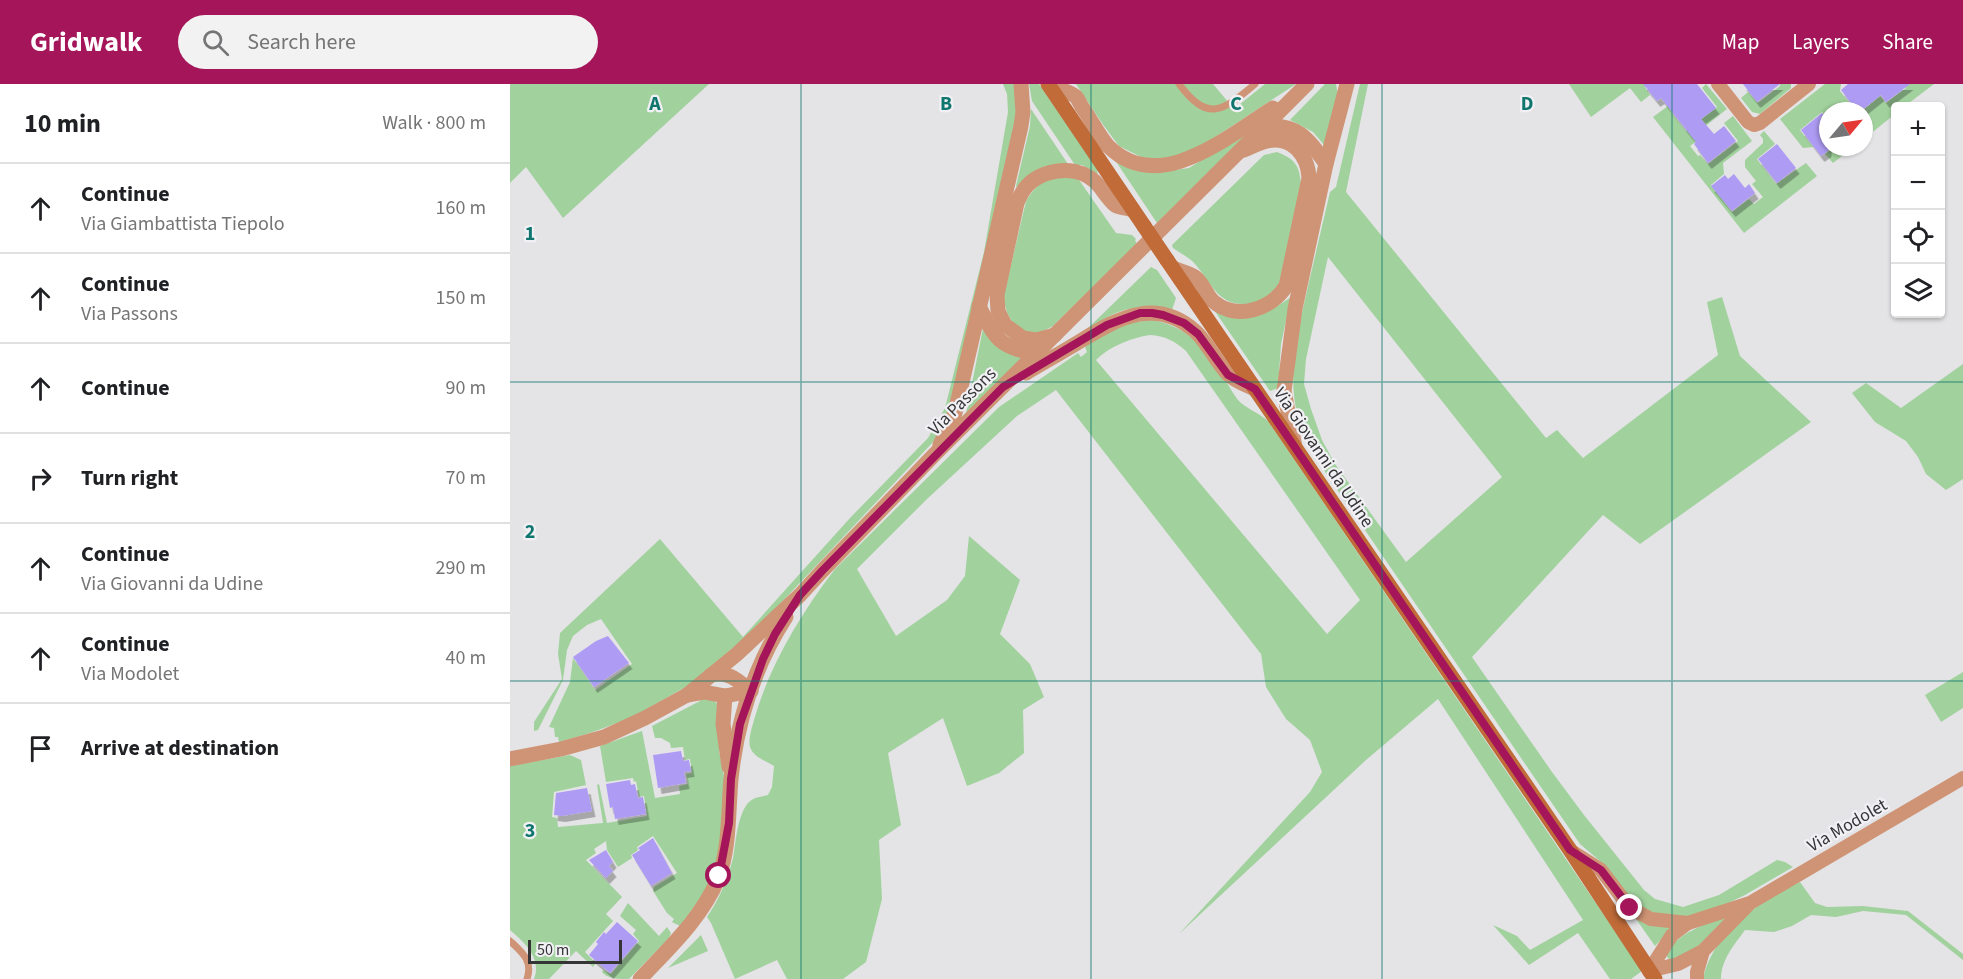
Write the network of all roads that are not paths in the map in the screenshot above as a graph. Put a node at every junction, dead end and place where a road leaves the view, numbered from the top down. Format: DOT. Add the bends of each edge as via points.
graph roads {
  1 [pos="1021,84"];
  2 [pos="1179,84"];
  3 [pos="1255,84"];
  4 [pos="1347,84"];
  5 [pos="1718,84"];
  6 [pos="1809,84"];
  7 [pos="1048,85"];
  8 [pos="1304,87"];
  9 [pos="1263,127"];
  10 [pos="1239,152"];
  11 [pos="1326,164"];
  12 [pos="1133,210"];
  13 [pos="1170,264"];
  14 [pos="979,306"];
  15 [pos="1055,335"];
  16 [pos="1037,354"];
  17 [pos="1003,387"];
  18 [pos="1255,389"];
  19 [pos="1296,450"];
  20 [pos="935,454"];
  21 [pos="800,595"];
  22 [pos="711,675"];
  23 [pos="751,691"];
  24 [pos="687,695"];
  25 [pos="725,696"];
  26 [pos="510,759"];
  27 [pos="1963,778"];
  28 [pos="731,779"];
  29 [pos="1570,850"];
  30 [pos="1750,903"];
  31 [pos="1688,923"];
  32 [pos="510,941"];
  33 [pos="1703,951"];
  34 [pos="1652,975"];
  35 [pos="527,979"];
  36 [pos="640,979"];
  37 [pos="1697,979"];
  1 -- 14 [label="street" via="1023,112"];
  2 -- 3 [label="lane" via="1197,104 1215,110"];
  4 -- 11 [label="street"];
  5 -- 6 [label="street" via="1748,122 1754,124"];
  7 -- 8 [label="street" via="1075,96 1115,151 1141,164 1155,166 1191,159"];
  7 -- 12 [label="main road, Via Giovanni da Udine"];
  8 -- 9 [label="street, Via Passons"];
  9 -- 10 [label="street, Via Passons"];
  9 -- 11 [label="street" via="1277,125 1296,131"];
  10 -- 13 [label="street" via="1274,140 1294,146 1307,163 1309,178 1286,286 1263,307 1236,312 1213,301 1196,277"];
  10 -- 15 [label="street, Via Passons"];
  11 -- 19 [label="street" via="1295,309 1284,392"];
  12 -- 13 [label="main road, Via Giovanni da Udine, bridge"];
  12 -- 15 [label="street" via="1115,205 1096,182 1077,171 1039,176 1021,194 997,295 998,311 1005,325 1023,338 1036,340"];
  13 -- 18 [label="main road, Via Giovanni da Udine"];
  14 -- 16 [label="street" via="991,330 1006,346"];
  14 -- 20 [label="street" via="955,413"];
  15 -- 16 [label="street, Via Passons"];
  16 -- 17 [label="street, Via Passons"];
  17 -- 18 [label="street" via="1107,325 1140,313 1152,313 1184,323 1198,334 1228,375"];
  17 -- 20 [label="street, Via Passons"];
  18 -- 19 [label="main road, Via Giovanni da Udine"];
  19 -- 29 [label="main road, Via Giovanni da Udine"];
  20 -- 21 [label="street, Via Passons"];
  21 -- 22 [label="street, Via Passons"];
  21 -- 23 [label="street" via="775,634"];
  22 -- 23 [label="street" via="720,673 735,678"];
  22 -- 24 [label="street, Via Passons"];
  23 -- 25 [label="street, Via Passons"];
  23 -- 28 [label="street" via="740,724"];
  24 -- 25 [label="street, Via Passons" via="704,692"];
  24 -- 26 [label="street, Via Passons" via="604,737"];
  25 -- 28 [label="street" via="723,724"];
  27 -- 30 [label="street, Via Modolet"];
  28 -- 36 [label="street" via="723,858 708,901"];
  29 -- 31 [label="street, Via Modolet" via="1601,870 1630,908 1651,919"];
  29 -- 34 [label="main road, Via Giovanni da Udine"];
  30 -- 31 [label="street, Via Modolet"];
  30 -- 33 [label="street, Via Modolet"];
  31 -- 34 [label="street, Via Modolet" via="1672,935"];
  32 -- 35 [label="lane" via="527,956"];
  33 -- 34 [label="street, Via Modolet"];
  33 -- 37 [label="street"];
}
